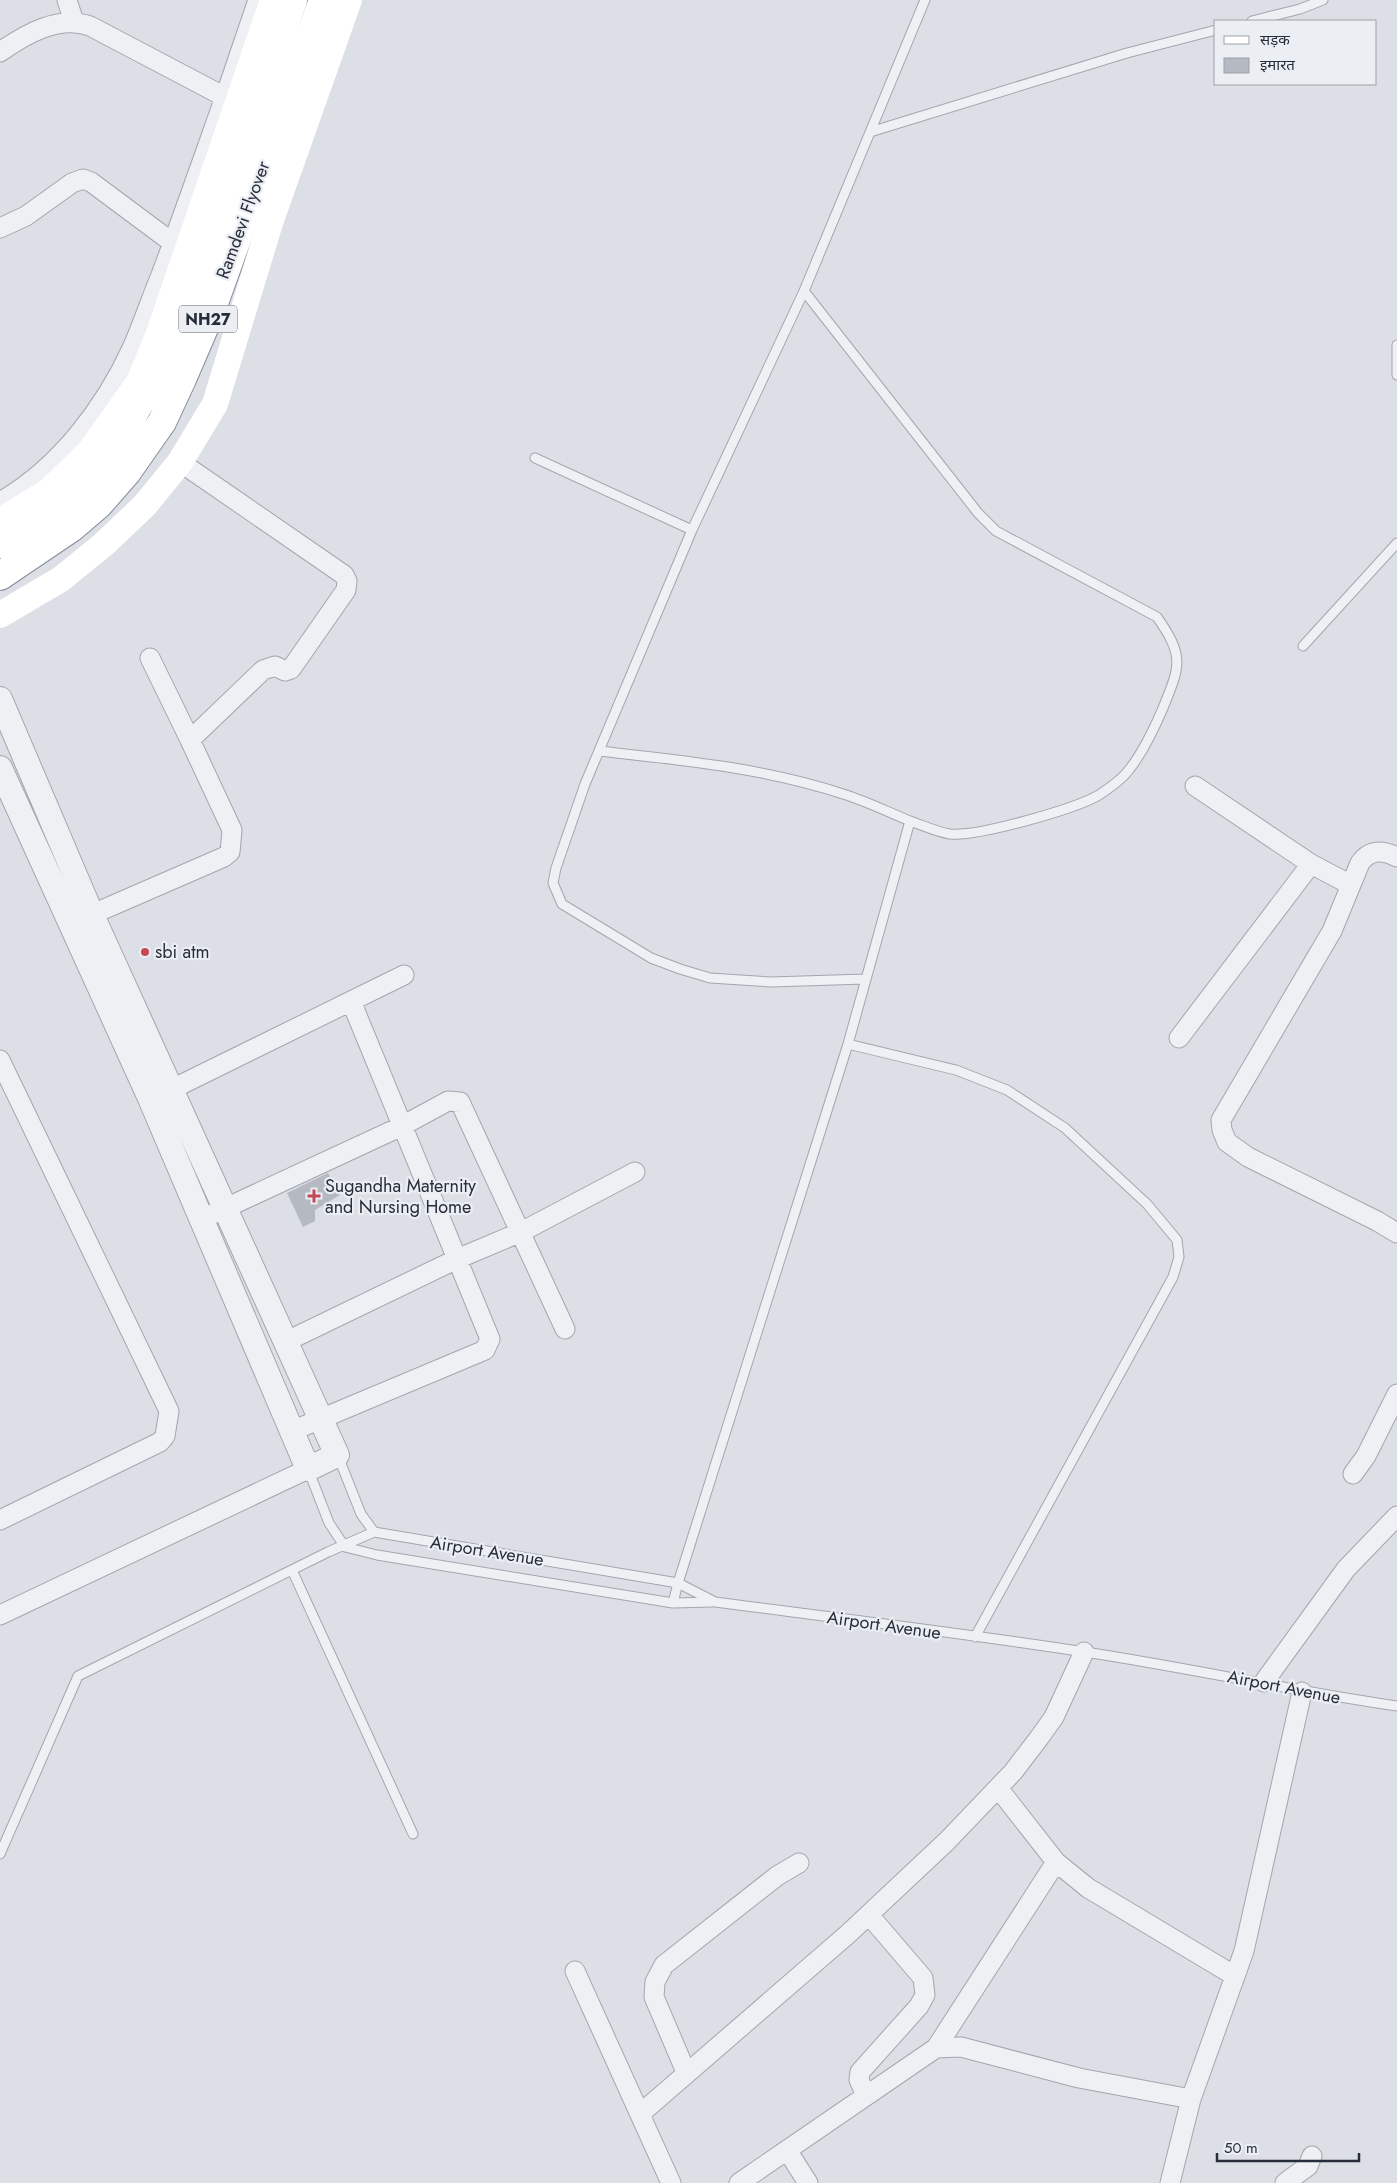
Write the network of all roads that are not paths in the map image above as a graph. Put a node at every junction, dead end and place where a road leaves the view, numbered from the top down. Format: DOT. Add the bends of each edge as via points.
graph roads {
  1 [pos="67,0"];
  2 [pos="258,0"];
  3 [pos="273,0"];
  4 [pos="294,0"];
  5 [pos="323,0"];
  6 [pos="349,0"];
  7 [pos="925,0"];
  8 [pos="1323,0"];
  9 [pos="1256,20"];
  10 [pos="74,22"];
  11 [pos="1214,31"];
  12 [pos="0,52"];
  13 [pos="225,97"];
  14 [pos="870,132"];
  15 [pos="0,228"];
  16 [pos="173,243"];
  17 [pos="804,291"];
  18 [pos="1397,345"];
  19 [pos="1397,375"];
  20 [pos="535,458"];
  21 [pos="180,462"];
  22 [pos="0,502"];
  23 [pos="0,521"];
  24 [pos="692,530"];
  25 [pos="1397,543"];
  26 [pos="0,544"];
  27 [pos="0,576"];
  28 [pos="0,614"];
  29 [pos="1303,646"];
  30 [pos="150,658"];
  31 [pos="0,699"];
  32 [pos="190,740"];
  33 [pos="599,751"];
  34 [pos="30,769"];
  35 [pos="2,773"];
  36 [pos="1195,786"];
  37 [pos="910,821"];
  38 [pos="1397,857"];
  39 [pos="1311,864"];
  40 [pos="1351,885"];
  41 [pos="81,919"];
  42 [pos="404,975"];
  43 [pos="865,979"];
  44 [pos="351,1001"];
  45 [pos="1179,1038"];
  46 [pos="848,1044"];
  47 [pos="0,1060"];
  48 [pos="160,1095"];
  49 [pos="402,1126"];
  50 [pos="635,1172"];
  51 [pos="225,1207"];
  52 [pos="202,1219"];
  53 [pos="521,1232"];
  54 [pos="1397,1234"];
  55 [pos="457,1259"];
  56 [pos="564,1329"];
  57 [pos="285,1342"];
  58 [pos="1397,1394"];
  59 [pos="321,1420"];
  60 [pos="292,1431"];
  61 [pos="337,1455"];
  62 [pos="308,1469"];
  63 [pos="1353,1474"];
  64 [pos="1397,1516"];
  65 [pos="0,1520"];
  66 [pos="374,1532"];
  67 [pos="344,1547"];
  68 [pos="292,1570"];
  69 [pos="678,1583"];
  70 [pos="715,1602"];
  71 [pos="673,1603"];
  72 [pos="0,1615"];
  73 [pos="975,1637"];
  74 [pos="1084,1652"];
  75 [pos="1264,1682"];
  76 [pos="1302,1692"];
  77 [pos="1397,1706"];
  78 [pos="998,1788"];
  79 [pos="413,1834"];
  80 [pos="1,1850"];
  81 [pos="1056,1862"];
  82 [pos="799,1863"];
  83 [pos="869,1915"];
  84 [pos="575,1971"];
  85 [pos="1235,1976"];
  86 [pos="936,2048"];
  87 [pos="686,2072"];
  88 [pos="866,2095"];
  89 [pos="1191,2099"];
  90 [pos="640,2114"];
  91 [pos="787,2150"];
  92 [pos="1312,2156"];
  93 [pos="671,2183"];
  94 [pos="739,2183"];
  95 [pos="808,2183"];
  96 [pos="1170,2183"];
  97 [pos="1285,2183"];
  1 -- 10 [label="street"];
  2 -- 13 [label="street"];
  3 -- 23 [label="main road" via="158,336 139,382 90,451 49,490"];
  4 -- 26 [label="highway, Ramdevi Flyover / NH27" via="183,312 157,373 130,420 92,471 46,514"];
  5 -- 27 [label="highway, Ramdevi Flyover / NH27" via="210,314 162,422 100,504 71,528"];
  6 -- 21 [label="main road" via="270,223 215,404"];
  7 -- 14 [label="lane"];
  8 -- 9 [label="lane"];
  10 -- 12 [label="street" via="58,23 21,38"];
  10 -- 13 [label="street" via="90,26"];
  11 -- 14 [label="lane" via="1127,53"];
  13 -- 16 [label="street"];
  14 -- 17 [label="lane"];
  15 -- 16 [label="street" via="26,216 72,183 83,179"];
  16 -- 22 [label="street" via="133,346 108,392 58,458"];
  17 -- 24 [label="lane"];
  17 -- 37 [label="lane" via="978,513 996,531 1157,617 1170,636 1175,651 1177,672 1154,730 1128,772 1099,795 982,832 949,834"];
  18 -- 19 [label="lane"];
  20 -- 24 [label="lane"];
  21 -- 28 [label="main road" via="144,505 104,544 61,579"];
  21 -- 32 [label="street" via="347,580 346,590 292,669 285,671 275,666 263,670"];
  24 -- 33 [label="lane"];
  25 -- 29 [label="lane"];
  30 -- 32 [label="street"];
  31 -- 34 [label="street"];
  32 -- 41 [label="street" via="232,830 230,852"];
  33 -- 37 [label="lane" via="694,762 810,784"];
  33 -- 43 [label="lane" via="556,868 553,884 562,904 651,958 710,978 771,982"];
  34 -- 35 [label="street"];
  34 -- 41 [label="street"];
  35 -- 41 [label="street"];
  36 -- 39 [label="street"];
  37 -- 43 [label="lane"];
  38 -- 40 [label="street" via="1380,851 1365,856"];
  39 -- 40 [label="street"];
  39 -- 45 [label="street"];
  40 -- 54 [label="street" via="1332,931 1223,1114 1222,1130 1227,1142 1248,1157"];
  41 -- 48 [label="street"];
  42 -- 44 [label="street"];
  43 -- 46 [label="lane"];
  44 -- 48 [label="street"];
  44 -- 49 [label="street"];
  46 -- 69 [label="lane"];
  46 -- 73 [label="lane" via="956,1070 1007,1090 1065,1128 1147,1204 1177,1240 1178,1257 1173,1277"];
  47 -- 65 [label="street" via="169,1411 165,1436 160,1442"];
  48 -- 51 [label="street"];
  48 -- 52 [label="street"];
  49 -- 51 [label="street"];
  49 -- 53 [label="street" via="448,1100 460,1102"];
  49 -- 55 [label="street"];
  50 -- 53 [label="street"];
  51 -- 52 [label="street"];
  51 -- 57 [label="street"];
  52 -- 60 [label="street"];
  53 -- 55 [label="street"];
  53 -- 56 [label="street"];
  55 -- 57 [label="street"];
  55 -- 59 [label="street" via="490,1339 485,1350"];
  57 -- 59 [label="street"];
  58 -- 63 [label="street" via="1366,1456"];
  59 -- 60 [label="street"];
  59 -- 61 [label="street"];
  60 -- 62 [label="street"];
  61 -- 62 [label="street"];
  61 -- 66 [label="lane" via="360,1514"];
  62 -- 67 [label="lane" via="329,1523"];
  62 -- 72 [label="street"];
  64 -- 75 [label="street" via="1346,1568"];
  66 -- 67 [label="lane"];
  66 -- 69 [label="lane, Airport Avenue"];
  67 -- 68 [label="lane"];
  67 -- 71 [label="lane"];
  68 -- 79 [label="lane"];
  68 -- 80 [label="lane" via="78,1676"];
  69 -- 70 [label="lane, Airport Avenue"];
  69 -- 71 [label="lane"];
  70 -- 71 [label="lane"];
  70 -- 73 [label="lane, Airport Avenue"];
  73 -- 74 [label="lane, Airport Avenue"];
  74 -- 75 [label="lane, Airport Avenue"];
  74 -- 78 [label="street" via="1054,1716"];
  75 -- 76 [label="lane, Airport Avenue"];
  76 -- 77 [label="lane, Airport Avenue"];
  76 -- 85 [label="street" via="1244,1951"];
  78 -- 81 [label="street"];
  78 -- 83 [label="street" via="948,1841"];
  81 -- 85 [label="street" via="1088,1888"];
  81 -- 86 [label="street"];
  82 -- 87 [label="street" via="777,1876 664,1965 655,1982 654,1997"];
  83 -- 87 [label="street"];
  83 -- 88 [label="street" via="923,1978 926,1995 860,2072 859,2080"];
  84 -- 90 [label="street"];
  85 -- 89 [label="street"];
  86 -- 88 [label="street"];
  86 -- 89 [label="street" via="961,2047 1079,2078"];
  87 -- 90 [label="street"];
  88 -- 91 [label="street"];
  89 -- 96 [label="street"];
  90 -- 93 [label="street"];
  91 -- 94 [label="street"];
  91 -- 95 [label="street"];
  92 -- 97 [label="street" via="1308,2166"];
}
